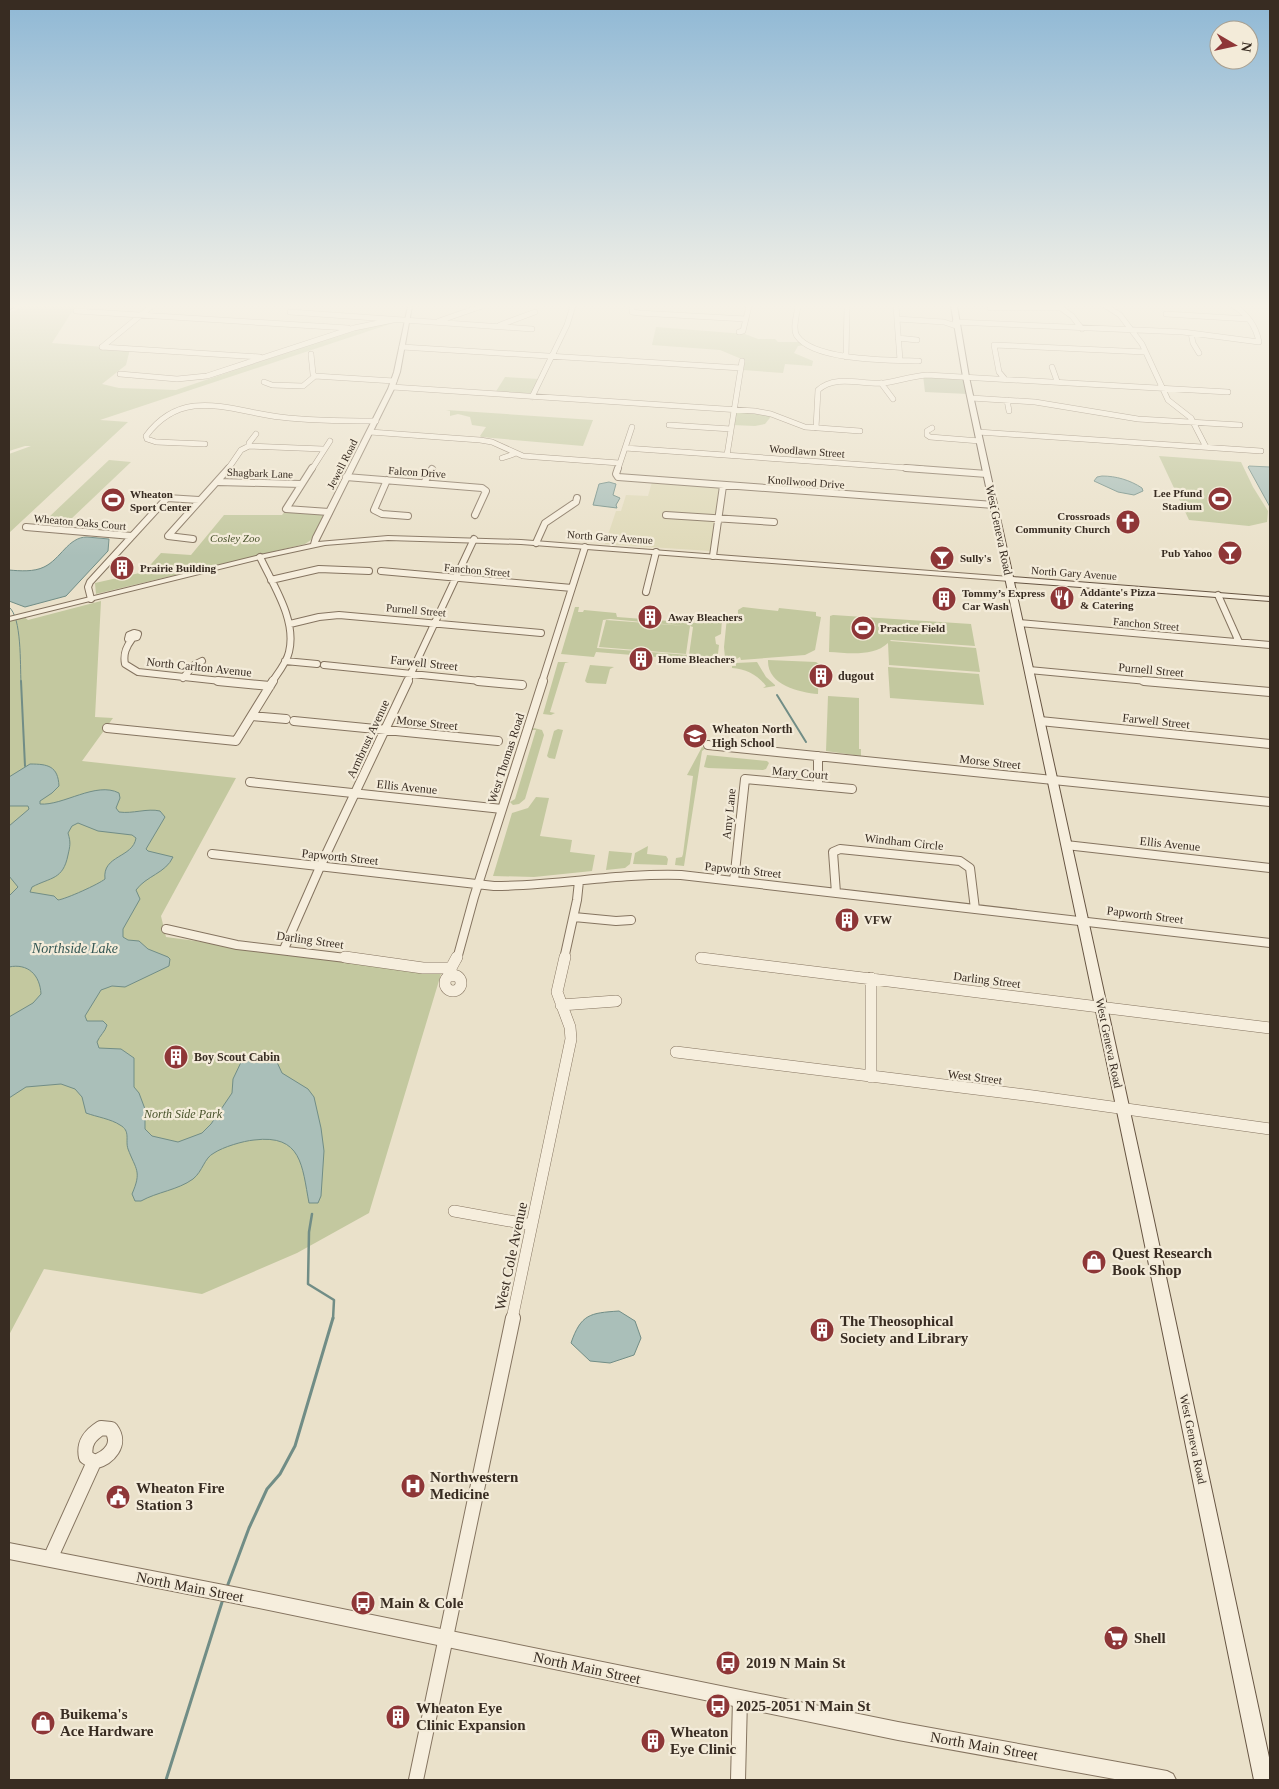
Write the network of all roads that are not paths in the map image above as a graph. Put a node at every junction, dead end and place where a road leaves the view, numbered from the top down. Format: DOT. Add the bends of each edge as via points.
graph roads {
  1 [pos="390,389"];
  2 [pos="452,389"];
  3 [pos="536,389"];
  4 [pos="737,389"];
  5 [pos="818,389"];
  6 [pos="886,389"];
  7 [pos="969,389"];
  8 [pos="1163,389"];
  9 [pos="1195,389"];
  10 [pos="1228,392"];
  11 [pos="532,397"];
  12 [pos="971,398"];
  13 [pos="893,399"];
  14 [pos="1006,400"];
  15 [pos="1111,406"];
  16 [pos="1072,408"];
  17 [pos="734,410"];
  18 [pos="1009,411"];
  19 [pos="1068,414"];
  20 [pos="1114,415"];
  21 [pos="376,421"];
  22 [pos="1194,422"];
  23 [pos="669,425"];
  24 [pos="1240,425"];
  25 [pos="632,427"];
  26 [pos="816,428"];
  27 [pos="932,428"];
  28 [pos="731,429"];
  29 [pos="860,431"];
  30 [pos="370,432"];
  31 [pos="978,432"];
  32 [pos="256,434"];
  33 [pos="330,440"];
  34 [pos="980,441"];
  35 [pos="205,444"];
  36 [pos="249,446"];
  37 [pos="1206,447"];
  38 [pos="625,448"];
  39 [pos="324,450"];
  40 [pos="1260,451"];
  41 [pos="514,454"];
  42 [pos="727,456"];
  43 [pos="502,458"];
  44 [pos="619,463"];
  45 [pos="432,469"];
  46 [pos="987,474"];
  47 [pos="346,477"];
  48 [pos="388,480"];
  49 [pos="218,482"];
  50 [pos="424,482"];
  51 [pos="301,484"];
  52 [pos="722,486"];
  53 [pos="577,498"];
  54 [pos="200,500"];
  55 [pos="994,505"];
  56 [pos="330,510"];
  57 [pos="666,515"];
  58 [pos="408,516"];
  59 [pos="474,516"];
  60 [pos="718,518"];
  61 [pos="774,522"];
  62 [pos="26,528"];
  63 [pos="132,536"];
  64 [pos="474,539"];
  65 [pos="193,540"];
  66 [pos="536,543"];
  67 [pos="314,545"];
  68 [pos="586,547"];
  69 [pos="656,552"];
  70 [pos="713,556"];
  71 [pos="260,557"];
  72 [pos="369,571"];
  73 [pos="381,572"];
  74 [pos="456,578"];
  75 [pos="1010,579"];
  76 [pos="271,580"];
  77 [pos="572,588"];
  78 [pos="646,592"];
  79 [pos="1218,595"];
  80 [pos="91,599"];
  81 [pos="1270,599"];
  82 [pos="9,619"];
  83 [pos="435,623"];
  84 [pos="1019,623"];
  85 [pos="290,624"];
  86 [pos="541,633"];
  87 [pos="132,639"];
  88 [pos="1239,642"];
  89 [pos="1270,645"];
  90 [pos="202,661"];
  91 [pos="285,662"];
  92 [pos="1029,670"];
  93 [pos="412,673"];
  94 [pos="184,678"];
  95 [pos="522,685"];
  96 [pos="270,686"];
  97 [pos="1270,692"];
  98 [pos="252,716"];
  99 [pos="1040,721"];
  100 [pos="107,728"];
  101 [pos="385,730"];
  102 [pos="498,741"];
  103 [pos="1270,744"];
  104 [pos="708,746"];
  105 [pos="818,756"];
  106 [pos="745,779"];
  107 [pos="1052,780"];
  108 [pos="250,782"];
  109 [pos="818,786"];
  110 [pos="852,789"];
  111 [pos="356,794"];
  112 [pos="1270,802"];
  113 [pos="502,810"];
  114 [pos="1066,846"];
  115 [pos="212,854"];
  116 [pos="320,867"];
  117 [pos="1270,868"];
  118 [pos="579,880"];
  119 [pos="734,881"];
  120 [pos="478,884"];
  121 [pos="836,893"];
  122 [pos="975,908"];
  123 [pos="574,917"];
  124 [pos="631,920"];
  125 [pos="1082,920"];
  126 [pos="166,929"];
  127 [pos="1270,942"];
  128 [pos="284,949"];
  129 [pos="701,958"];
  130 [pos="452,972"];
  131 [pos="871,978"];
  132 [pos="616,1001"];
  133 [pos="561,1005"];
  134 [pos="1101,1007"];
  135 [pos="1270,1028"];
  136 [pos="676,1052"];
  137 [pos="871,1077"];
  138 [pos="1123,1110"];
  139 [pos="1270,1130"];
  140 [pos="454,1211"];
  141 [pos="532,1225"];
  142 [pos="94,1462"];
  143 [pos="9,1551"];
  144 [pos="50,1559"];
  145 [pos="446,1639"];
  146 [pos="740,1699"];
  147 [pos="416,1780"];
  148 [pos="738,1780"];
  149 [pos="1166,1780"];
  150 [pos="1264,1780"];
  1 -- 21 [label="street, Jewell Road"];
  2 -- 11 [label="street"];
  3 -- 11 [label="street"];
  4 -- 17 [label="street"];
  5 -- 26 [label="street"];
  6 -- 13 [label="street"];
  7 -- 12 [label="main road, West Geneva Road"];
  8 -- 22 [label="street" via="1170,402"];
  9 -- 10 [label="street"];
  11 -- 17 [label="street"];
  12 -- 14 [label="street"];
  12 -- 31 [label="main road, West Geneva Road"];
  14 -- 16 [label="street"];
  14 -- 18 [label="street"];
  15 -- 20 [label="street"];
  16 -- 19 [label="street"];
  16 -- 20 [label="street"];
  17 -- 26 [label="street" via="767,413 800,426"];
  17 -- 28 [label="street"];
  20 -- 22 [label="street"];
  21 -- 30 [label="street, Jewell Road"];
  21 -- 35 [label="street" via="272,416 199,405 183,407 168,414 148,433 147,439"];
  22 -- 24 [label="street"];
  22 -- 37 [label="street"];
  23 -- 28 [label="street"];
  25 -- 38 [label="street"];
  26 -- 29 [label="street"];
  27 -- 34 [label="street" via="927,431 930,438"];
  28 -- 42 [label="street"];
  30 -- 41 [label="street" via="484,440"];
  30 -- 47 [label="street, Jewell Road"];
  31 -- 34 [label="main road, West Geneva Road"];
  31 -- 37 [label="street"];
  32 -- 36 [label="street"];
  33 -- 39 [label="street"];
  34 -- 46 [label="main road, West Geneva Road"];
  36 -- 39 [label="street"];
  36 -- 49 [label="street" via="241,450"];
  37 -- 40 [label="street"];
  38 -- 42 [label="street, Woodlawn Street"];
  38 -- 44 [label="street"];
  39 -- 51 [label="street"];
  41 -- 43 [label="street"];
  41 -- 44 [label="street"];
  42 -- 46 [label="street, Woodlawn Street"];
  44 -- 52 [label="street, Knollwood Drive" via="618,477"];
  45 -- 50 [label="street"];
  46 -- 55 [label="main road, West Geneva Road"];
  47 -- 48 [label="street, Falcon Drive"];
  47 -- 56 [label="street, Jewell Road"];
  48 -- 50 [label="street, Falcon Drive"];
  48 -- 58 [label="street" via="374,510 382,514"];
  49 -- 51 [label="street, Shagbark Lane"];
  49 -- 54 [label="street"];
  50 -- 59 [label="street, Falcon Drive" via="486,489"];
  51 -- 56 [label="street" via="286,509"];
  52 -- 55 [label="street, Knollwood Drive"];
  52 -- 60 [label="street"];
  53 -- 66 [label="street" via="544,525"];
  54 -- 63 [label="street" via="167,498"];
  54 -- 65 [label="street" via="168,536"];
  55 -- 75 [label="main road, West Geneva Road"];
  56 -- 67 [label="street, Jewell Road"];
  57 -- 60 [label="street"];
  60 -- 61 [label="street"];
  60 -- 70 [label="street"];
  62 -- 63 [label="street, Wheaton Oaks Court"];
  63 -- 80 [label="street" via="90,582"];
  64 -- 66 [label="street, North Gary Avenue"];
  64 -- 67 [label="street, North Gary Avenue" via="380,538"];
  64 -- 74 [label="street, Armbrust Avenue"];
  66 -- 68 [label="street, North Gary Avenue"];
  67 -- 71 [label="street, North Gary Avenue"];
  68 -- 69 [label="street, North Gary Avenue"];
  68 -- 77 [label="street, West Thomas Road"];
  69 -- 70 [label="street, North Gary Avenue"];
  69 -- 78 [label="street"];
  70 -- 75 [label="street, North Gary Avenue"];
  71 -- 76 [label="street"];
  71 -- 80 [label="street, North Gary Avenue"];
  72 -- 76 [label="street" via="325,569"];
  73 -- 74 [label="street, Fanchon Street"];
  74 -- 77 [label="street, Fanchon Street"];
  74 -- 83 [label="street, Armbrust Avenue"];
  75 -- 79 [label="main road, North Gary Avenue"];
  75 -- 84 [label="main road, West Geneva Road"];
  76 -- 85 [label="street"];
  77 -- 113 [label="street, West Thomas Road"];
  79 -- 81 [label="main road, North Gary Avenue"];
  79 -- 88 [label="street"];
  80 -- 82 [label="street, North Gary Avenue"];
  83 -- 85 [label="street, Purnell Street" via="339,615"];
  83 -- 86 [label="street, Purnell Street"];
  83 -- 93 [label="street, Armbrust Avenue"];
  84 -- 88 [label="street, Fanchon Street"];
  84 -- 92 [label="main road, West Geneva Road"];
  85 -- 91 [label="street" via="292,641"];
  87 -- 94 [label="street, North Carlton Avenue" via="123,658 131,669"];
  88 -- 89 [label="street, Fanchon Street"];
  90 -- 94 [label="street" via="194,665"];
  91 -- 93 [label="street, Farwell Street"];
  91 -- 96 [label="street"];
  92 -- 97 [label="street, Purnell Street"];
  92 -- 99 [label="main road, West Geneva Road"];
  93 -- 95 [label="street, Farwell Street"];
  93 -- 101 [label="street, Armbrust Avenue"];
  94 -- 96 [label="street, North Carlton Avenue"];
  96 -- 98 [label="street"];
  98 -- 100 [label="street" via="236,741"];
  98 -- 101 [label="street, Morse Street"];
  99 -- 103 [label="street, Farwell Street"];
  99 -- 107 [label="main road, West Geneva Road"];
  101 -- 102 [label="street, Morse Street"];
  101 -- 111 [label="street, Armbrust Avenue"];
  104 -- 105 [label="street, Morse Street"];
  105 -- 107 [label="street, Morse Street"];
  105 -- 109 [label="street"];
  106 -- 109 [label="street, Mary Court"];
  106 -- 119 [label="street, Amy Lane"];
  107 -- 112 [label="street, Morse Street"];
  107 -- 114 [label="main road, West Geneva Road"];
  108 -- 111 [label="street, Ellis Avenue"];
  109 -- 110 [label="street, Mary Court"];
  111 -- 113 [label="street, Ellis Avenue"];
  111 -- 116 [label="street, Armbrust Avenue"];
  113 -- 120 [label="street, West Thomas Road"];
  114 -- 117 [label="street, Ellis Avenue"];
  114 -- 125 [label="main road, West Geneva Road"];
  115 -- 116 [label="street, Papworth Street"];
  116 -- 120 [label="street, Papworth Street"];
  116 -- 128 [label="street, Armbrust Avenue"];
  118 -- 119 [label="street, Papworth Street" via="666,874"];
  118 -- 120 [label="street, Papworth Street" via="523,886"];
  118 -- 123 [label="street, West Cole Avenue"];
  119 -- 121 [label="street, Papworth Street"];
  120 -- 130 [label="street, West Thomas Road"];
  121 -- 122 [label="street, Papworth Street"];
  121 -- 122 [label="street, Windham Circle" via="833,852 840,849 934,858 968,864"];
  122 -- 125 [label="street, Papworth Street"];
  123 -- 124 [label="street" via="616,922"];
  123 -- 133 [label="street, West Cole Avenue" via="558,985"];
  125 -- 127 [label="street, Papworth Street"];
  125 -- 134 [label="main road, West Geneva Road"];
  126 -- 128 [label="street, Darling Street" via="237,945"];
  128 -- 130 [label="street, Darling Street"];
  129 -- 131 [label="street, Darling Street"];
  131 -- 134 [label="street, Darling Street"];
  131 -- 137 [label="street"];
  132 -- 133 [label="street"];
  133 -- 141 [label="street, West Cole Avenue" via="571,1039"];
  134 -- 135 [label="street, Darling Street"];
  134 -- 138 [label="main road, West Geneva Road"];
  136 -- 137 [label="street, West Street"];
  137 -- 138 [label="street, West Street"];
  138 -- 139 [label="street, West Street"];
  138 -- 150 [label="main road, West Geneva Road"];
  140 -- 141 [label="street"];
  141 -- 145 [label="street, West Cole Avenue"];
  142 -- 144 [label="street"];
  143 -- 144 [label="street, North Main Street"];
  144 -- 145 [label="street, North Main Street"];
  145 -- 146 [label="street, North Main Street"];
  145 -- 147 [label="street"];
  146 -- 148 [label="street"];
  146 -- 149 [label="street, North Main Street"];
}
